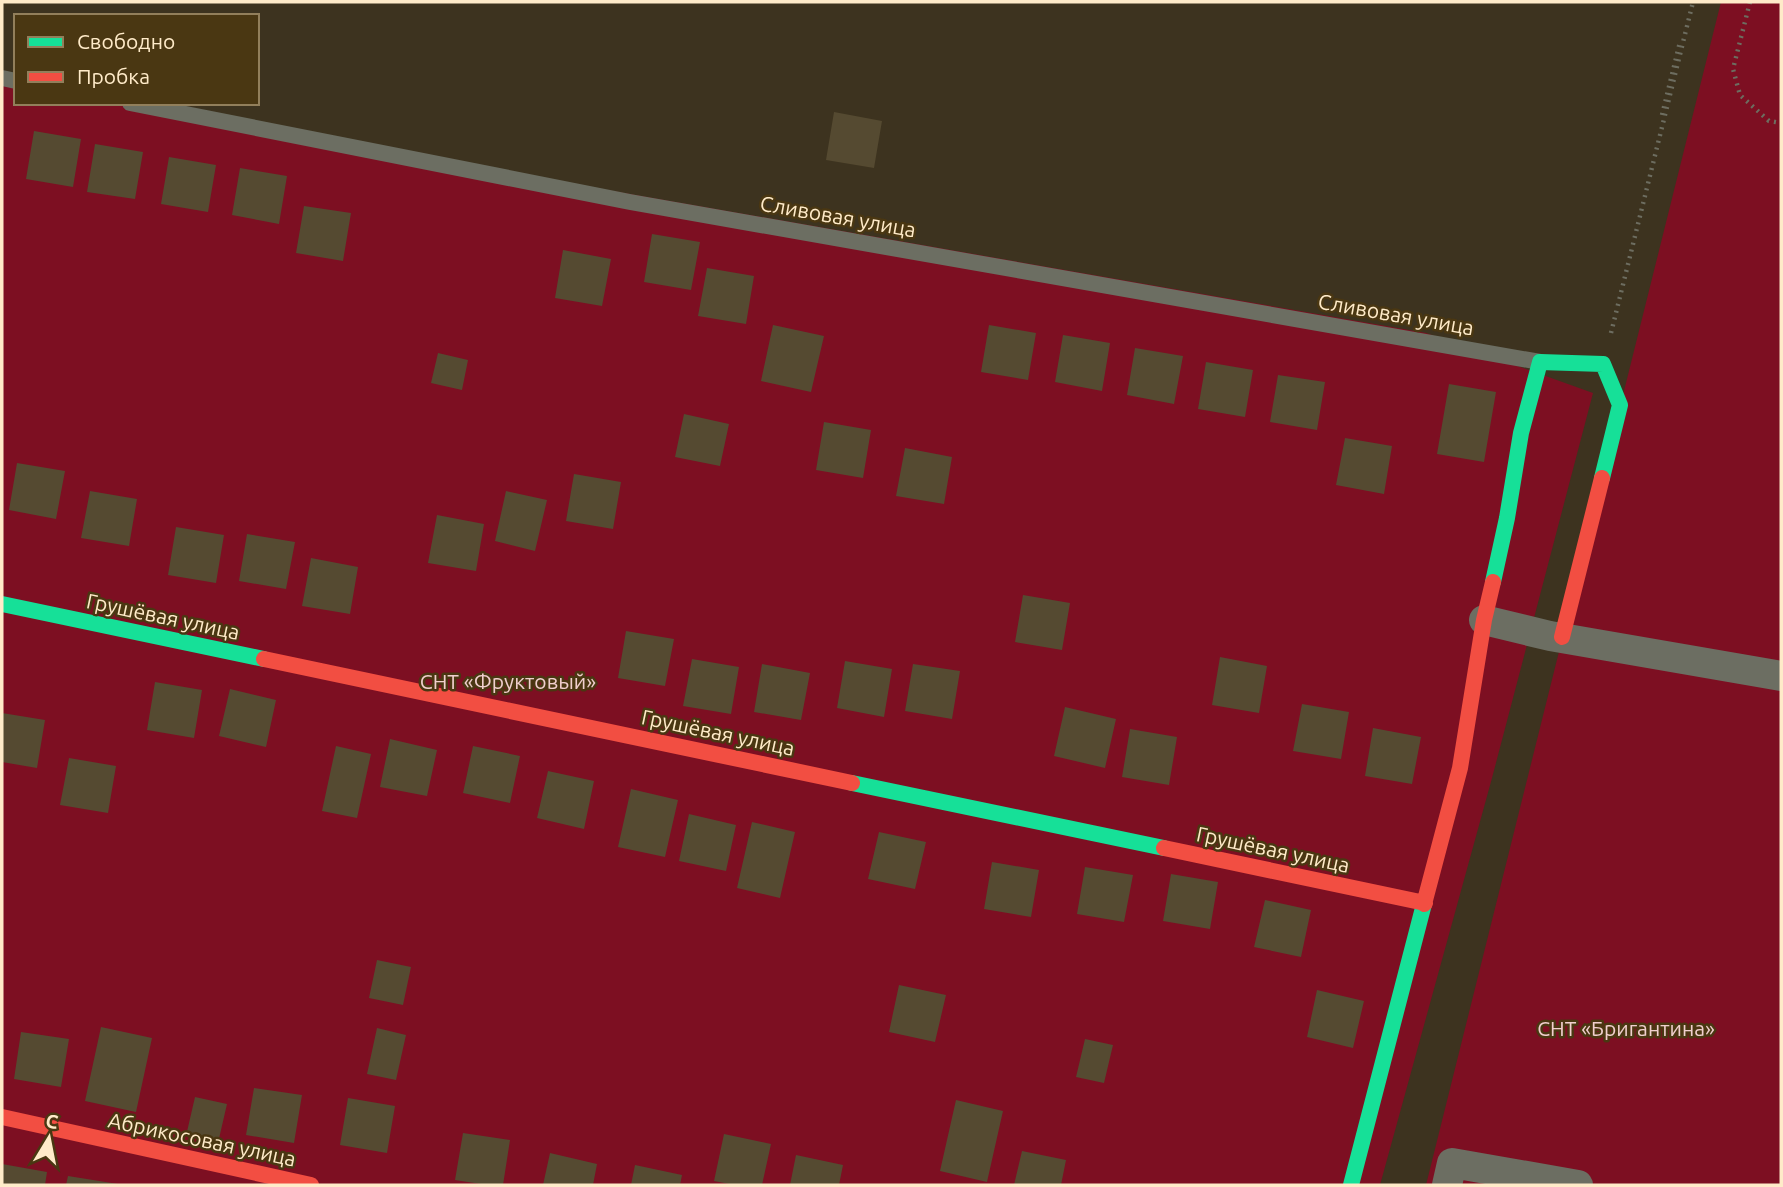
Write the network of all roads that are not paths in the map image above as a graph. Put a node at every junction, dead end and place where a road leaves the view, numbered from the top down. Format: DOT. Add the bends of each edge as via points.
graph roads {
  1 [pos="140,105"];
  2 [pos="1540,362"];
  3 [pos="2,604"];
  4 [pos="1485,620"];
  5 [pos="1562,637"];
  6 [pos="1781,676"];
  7 [pos="1425,903"];
  8 [pos="2,1117"];
  9 [pos="1450,1174"];
  10 [pos="311,1185"];
  11 [pos="1351,1185"];
  12 [pos="1578,1185"];
  1 -- 2 [label="lane, Сливовая улица" via="630,202"];
  2 -- 4 [label="street" via="1521,433"];
  2 -- 5 [label="street" via="1603,364 1620,405"];
  3 -- 7 [label="street, Грушёвая улица"];
  4 -- 5 [label="street"];
  4 -- 7 [label="street" via="1460,768"];
  5 -- 6 [label="street"];
  7 -- 11 [label="street"];
  8 -- 10 [label="street, Абрикосовая улица"];
  9 -- 12 [label="street"];
}
